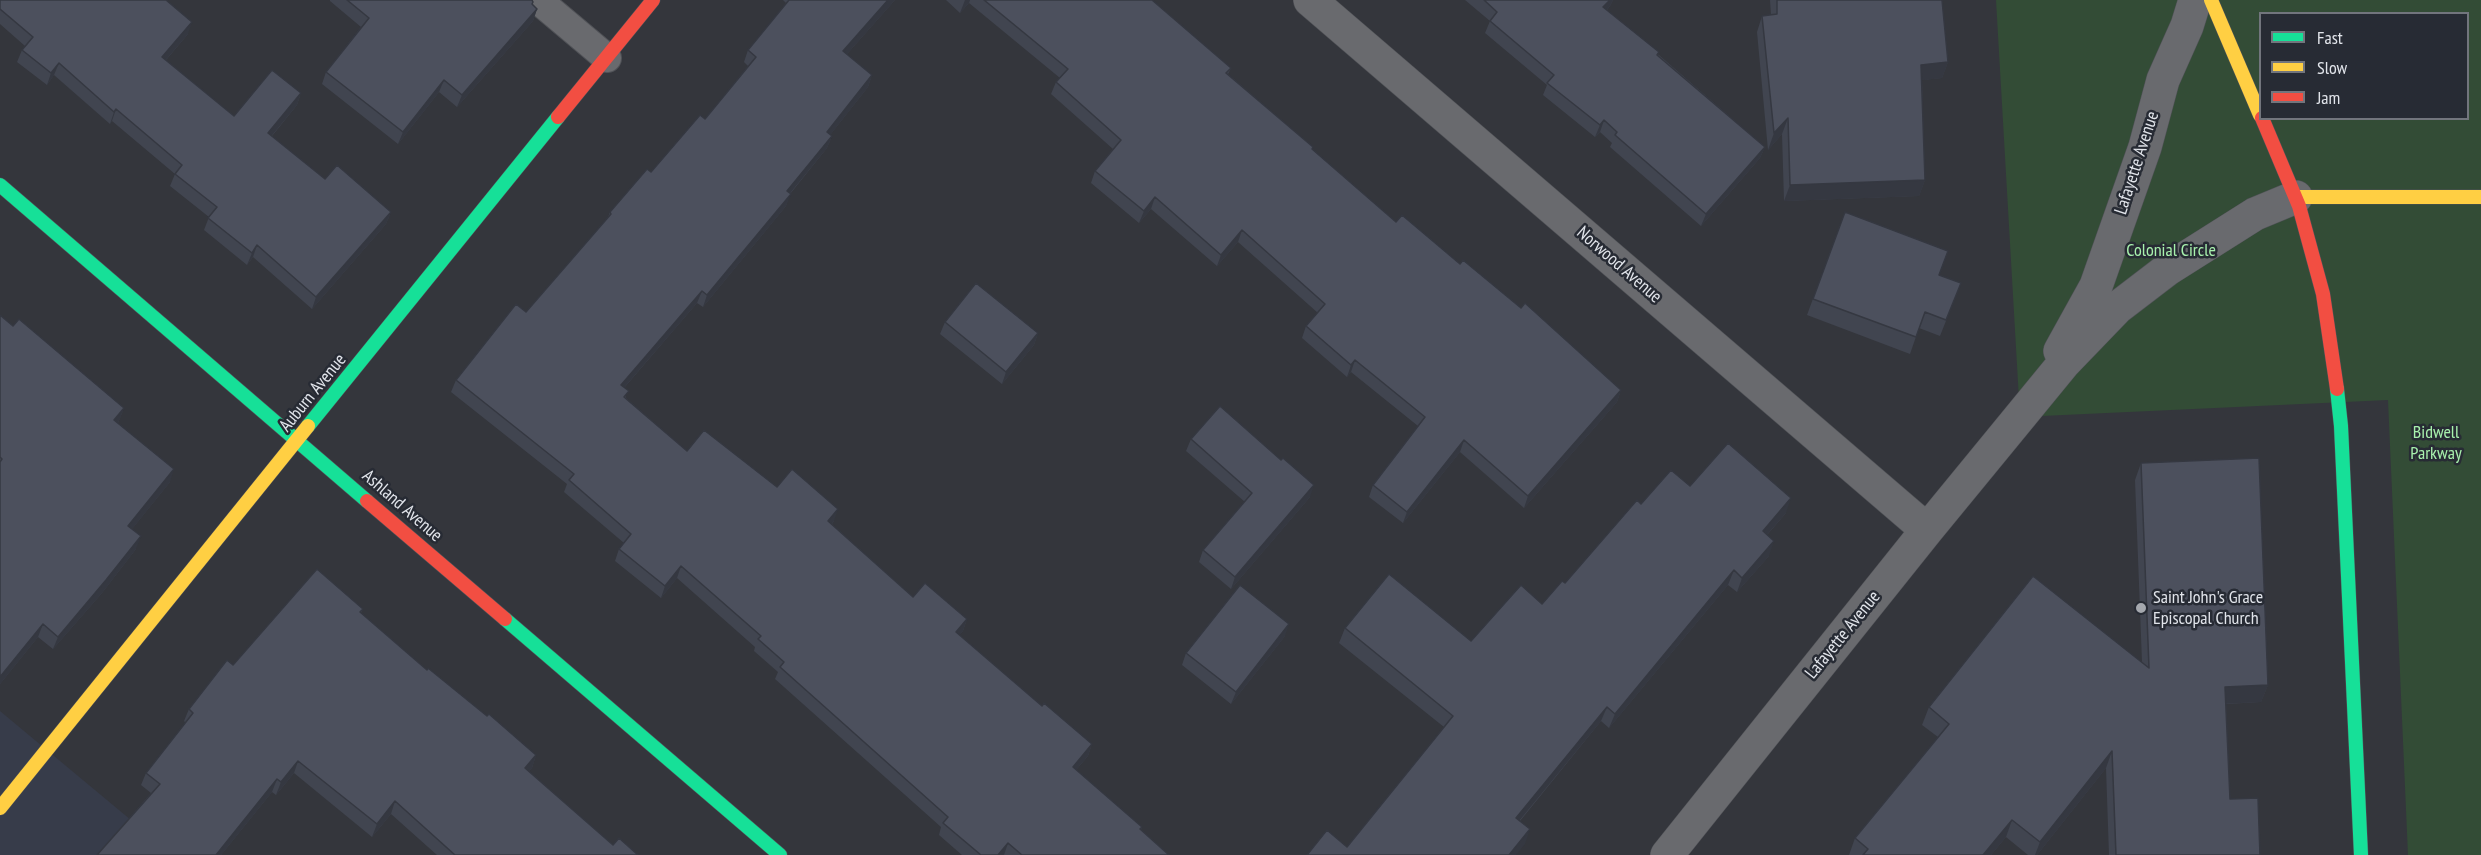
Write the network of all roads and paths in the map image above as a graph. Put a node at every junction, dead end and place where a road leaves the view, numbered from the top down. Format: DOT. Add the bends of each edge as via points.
graph roads {
  1 [pos="538,0"];
  2 [pos="653,0"];
  3 [pos="1310,0"];
  4 [pos="2195,0"];
  5 [pos="2211,0"];
  6 [pos="607,58"];
  7 [pos="2259,112"];
  8 [pos="2262,120"];
  9 [pos="0,185"];
  10 [pos="2296,196"];
  11 [pos="2481,197"];
  12 [pos="2020,417"];
  13 [pos="298,440"];
  14 [pos="1927,530"];
  15 [pos="0,808"];
  16 [pos="780,855"];
  17 [pos="1667,855"];
  18 [pos="2361,855"];
  1 -- 6 [label="lane"];
  2 -- 6 [label="street, Auburn Avenue"];
  3 -- 14 [label="street, Norwood Avenue"];
  4 -- 12 [label="street, Lafayette Avenue" via="2163,80 2145,147 2096,286"];
  5 -- 7 [label="street"];
  6 -- 13 [label="street, Auburn Avenue"];
  8 -- 10 [label="street"];
  9 -- 13 [label="street, Ashland Avenue"];
  10 -- 11 [label="street"];
  10 -- 12 [label="street, Lafayette Avenue" via="2255,214 2212,240 2117,308 2064,363"];
  10 -- 18 [label="street" via="2323,294 2341,426"];
  12 -- 14 [label="street, Lafayette Avenue"];
  13 -- 15 [label="street, Auburn Avenue"];
  13 -- 16 [label="street, Ashland Avenue"];
  14 -- 17 [label="street, Lafayette Avenue"];
}
